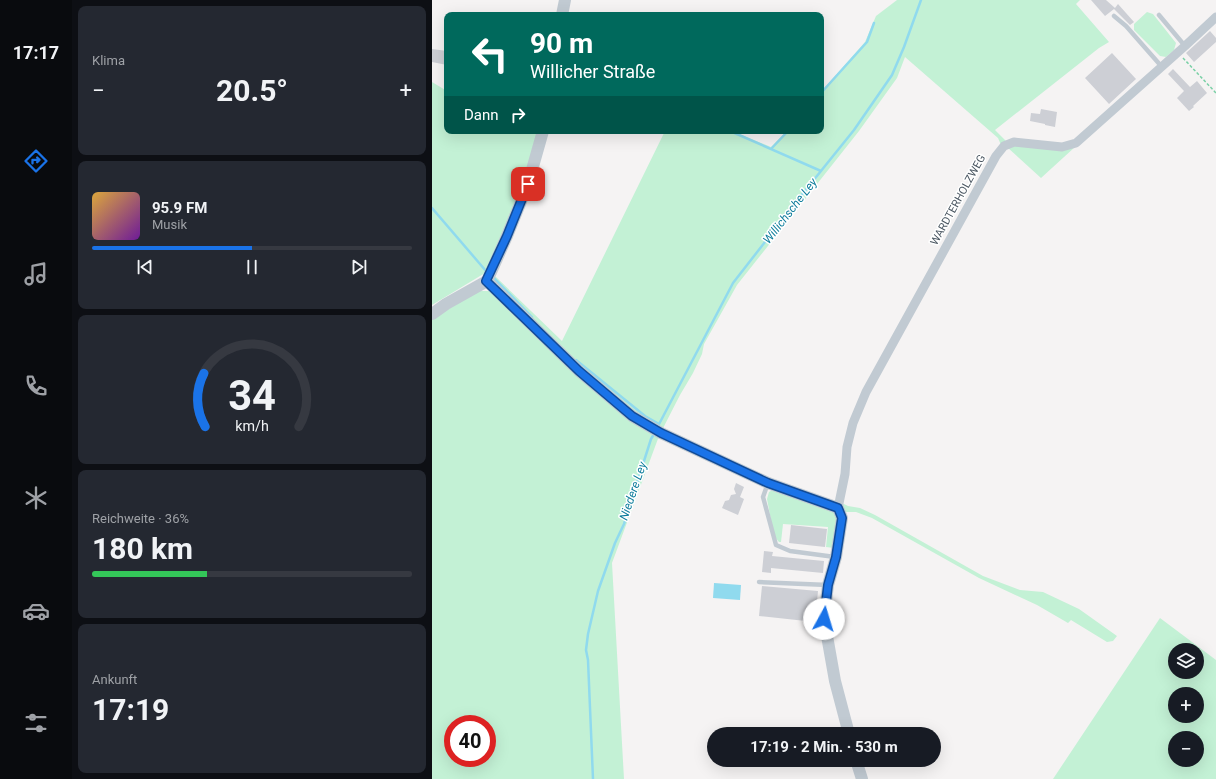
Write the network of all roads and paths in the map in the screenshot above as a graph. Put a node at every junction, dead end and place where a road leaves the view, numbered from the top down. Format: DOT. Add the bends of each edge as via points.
graph roads {
  1 [pos="565,0"];
  2 [pos="563,12"];
  3 [pos="1159,15"];
  4 [pos="1114,16"];
  5 [pos="1216,16"];
  6 [pos="1182,49"];
  7 [pos="1162,67"];
  8 [pos="1216,93"];
  9 [pos="542,134"];
  10 [pos="486,281"];
  11 [pos="432,314"];
  12 [pos="768,483"];
  13 [pos="838,508"];
  14 [pos="836,557"];
  15 [pos="759,582"];
  16 [pos="828,585"];
  17 [pos="847,727"];
  18 [pos="858,767"];
  19 [pos="862,779"];
  1 -- 2 [label="street"];
  3 -- 6 [label="lane"];
  4 -- 7 [label="lane"];
  5 -- 6 [label="street, WARDTERHOLZWEG"];
  6 -- 7 [label="street, WARDTERHOLZWEG"];
  6 -- 8 [label="path"];
  7 -- 13 [label="street, WARDTERHOLZWEG" via="1076,143 1062,147 1014,142 1004,146 996,156 866,392 853,423 847,447"];
  9 -- 10 [label="street" via="528,184"];
  10 -- 11 [label="street"];
  10 -- 12 [label="street" via="579,371 632,416 661,433"];
  12 -- 13 [label="street"];
  12 -- 14 [label="lane" via="763,497 776,544 790,551"];
  13 -- 14 [label="street" via="842,518"];
  14 -- 16 [label="street"];
  15 -- 16 [label="lane"];
  16 -- 17 [label="street" via="824,619 835,681"];
  18 -- 19 [label="street"];
}
